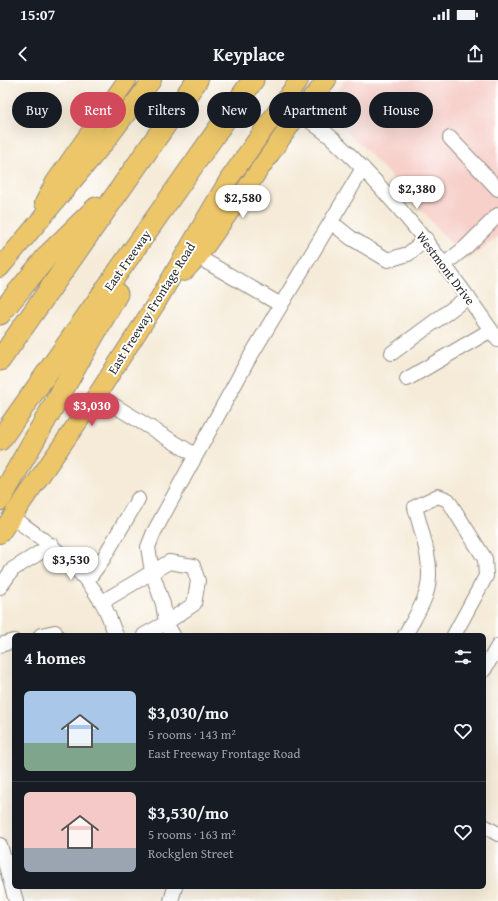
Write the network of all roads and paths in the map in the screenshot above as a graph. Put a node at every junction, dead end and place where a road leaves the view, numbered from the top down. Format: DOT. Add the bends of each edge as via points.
graph roads {
  1 [pos="127,80"];
  2 [pos="152,80"];
  3 [pos="197,80"];
  4 [pos="253,80"];
  5 [pos="299,80"];
  6 [pos="327,80"];
  7 [pos="290,92"];
  8 [pos="317,92"];
  9 [pos="269,122"];
  10 [pos="288,128"];
  11 [pos="319,128"];
  12 [pos="450,138"];
  13 [pos="363,168"];
  14 [pos="135,170"];
  15 [pos="178,187"];
  16 [pos="498,189"];
  17 [pos="498,216"];
  18 [pos="330,222"];
  19 [pos="29,232"];
  20 [pos="426,239"];
  21 [pos="198,257"];
  22 [pos="445,264"];
  23 [pos="0,268"];
  24 [pos="468,297"];
  25 [pos="157,302"];
  26 [pos="281,305"];
  27 [pos="0,314"];
  28 [pos="494,335"];
  29 [pos="392,354"];
  30 [pos="0,360"];
  31 [pos="406,379"];
  32 [pos="97,395"];
  33 [pos="0,440"];
  34 [pos="195,455"];
  35 [pos="138,499"];
  36 [pos="13,515"];
  37 [pos="0,534"];
  38 [pos="52,545"];
  39 [pos="152,572"];
  40 [pos="87,581"];
  41 [pos="0,587"];
  42 [pos="102,602"];
  43 [pos="169,629"];
  44 [pos="55,632"];
  45 [pos="51,633"];
  46 [pos="115,633"];
  47 [pos="152,633"];
  48 [pos="406,633"];
  49 [pos="455,633"];
  50 [pos="12,642"];
  51 [pos="0,645"];
  52 [pos="498,646"];
  53 [pos="486,667"];
  54 [pos="486,827"];
  55 [pos="498,834"];
  56 [pos="0,845"];
  57 [pos="12,887"];
  58 [pos="13,889"];
  59 [pos="174,889"];
  60 [pos="16,901"];
  61 [pos="171,901"];
  1 -- 19 [label="main road" via="55,182"];
  2 -- 19 [label="main road" via="106,141"];
  3 -- 14 [label="highway"];
  4 -- 15 [label="highway, East Freeway"];
  5 -- 7 [label="main road, East Freeway Frontage Road"];
  6 -- 8 [label="main road"];
  9 -- 25 [label="main road, East Freeway Frontage Road" via="229,179"];
  10 -- 21 [label="main road"];
  11 -- 13 [label="street, Westmont Drive"];
  12 -- 16 [label="street"];
  13 -- 18 [label="street"];
  13 -- 20 [label="street, Westmont Drive"];
  14 -- 27 [label="highway" via="49,254"];
  14 -- 30 [label="highway"];
  15 -- 33 [label="highway, East Freeway"];
  15 -- 36 [label="highway"];
  17 -- 22 [label="street"];
  18 -- 20 [label="street" via="388,260 408,254"];
  18 -- 26 [label="street"];
  19 -- 23 [label="main road"];
  20 -- 22 [label="street, Westmont Drive"];
  21 -- 25 [label="main road"];
  21 -- 26 [label="street"];
  22 -- 24 [label="street, Westmont Drive"];
  24 -- 28 [label="street, Westmont Drive"];
  24 -- 29 [label="street"];
  25 -- 32 [label="main road, East Freeway Frontage Road"];
  26 -- 34 [label="street"];
  28 -- 31 [label="street"];
  32 -- 34 [label="street"];
  32 -- 36 [label="main road, East Freeway Frontage Road"];
  34 -- 39 [label="street" via="148,547"];
  35 -- 40 [label="street"];
  36 -- 37 [label="main road, East Freeway Frontage Road"];
  36 -- 38 [label="street"];
  38 -- 40 [label="street" via="79,569"];
  38 -- 41 [label="street" via="13,569"];
  39 -- 42 [label="street"];
  39 -- 43 [label="street"];
  39 -- 43 [label="street" via="169,562 193,566 198,581 194,604"];
  40 -- 42 [label="street"];
  42 -- 46 [label="street"];
  43 -- 47 [label="street"];
  44 -- 45 [label="street"];
  48 -- 49 [label="street" via="425,596 429,574 426,547 415,507 438,496 448,500 485,559 486,576"];
  50 -- 51 [label="street"];
  52 -- 53 [label="street"];
  54 -- 55 [label="street"];
  56 -- 57 [label="street"];
  58 -- 60 [label="street"];
  59 -- 61 [label="street"];
}
